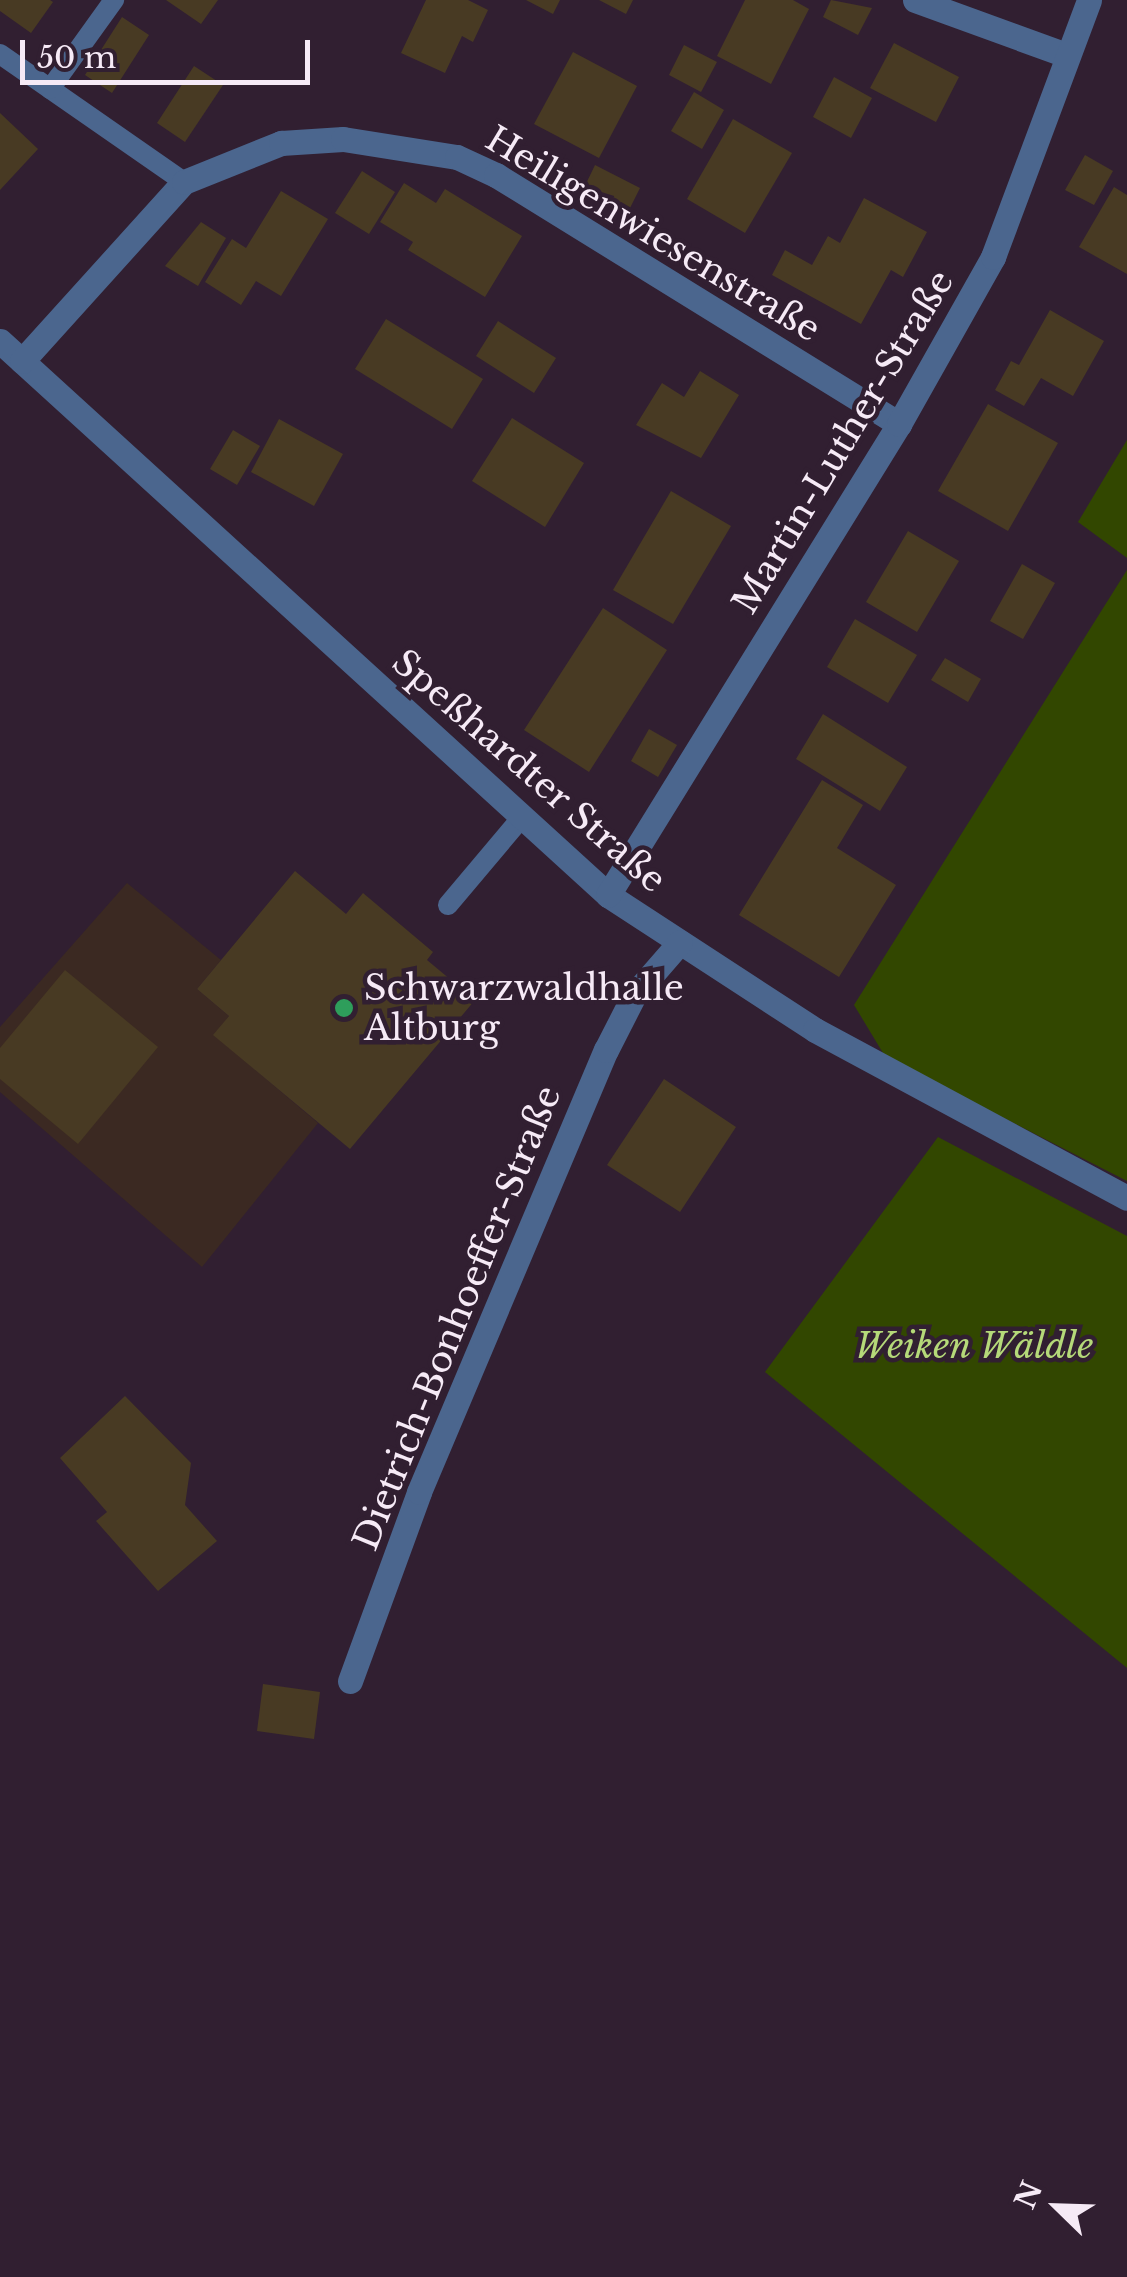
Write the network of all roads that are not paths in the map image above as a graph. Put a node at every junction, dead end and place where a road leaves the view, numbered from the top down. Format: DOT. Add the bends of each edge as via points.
graph roads {
  1 [pos="114,0"];
  2 [pos="915,0"];
  3 [pos="1089,0"];
  4 [pos="0,54"];
  5 [pos="1066,55"];
  6 [pos="50,89"];
  7 [pos="184,182"];
  8 [pos="0,341"];
  9 [pos="22,361"];
  10 [pos="899,424"];
  11 [pos="522,817"];
  12 [pos="608,895"];
  13 [pos="448,905"];
  14 [pos="680,942"];
  15 [pos="1127,1198"];
  16 [pos="350,1681"];
  1 -- 6 [label="lane"];
  2 -- 5 [label="street"];
  3 -- 5 [label="street, Martin-Luther-Straße"];
  4 -- 6 [label="lane"];
  5 -- 10 [label="street, Martin-Luther-Straße" via="993,257"];
  6 -- 7 [label="lane"];
  7 -- 9 [label="street, Heiligenwiesenstraße"];
  7 -- 10 [label="street, Heiligenwiesenstraße" via="281,143 343,139 456,157"];
  8 -- 9 [label="street, Speßhardter Straße"];
  9 -- 11 [label="street, Speßhardter Straße"];
  10 -- 12 [label="street, Martin-Luther-Straße"];
  11 -- 12 [label="street, Speßhardter Straße"];
  11 -- 13 [label="lane"];
  12 -- 14 [label="street, Speßhardter Straße"];
  14 -- 15 [label="street, Speßhardter Straße" via="815,1030"];
  14 -- 16 [label="street, Dietrich-Bonhoeffer-Straße" via="634,995 606,1050 419,1492"];
}
